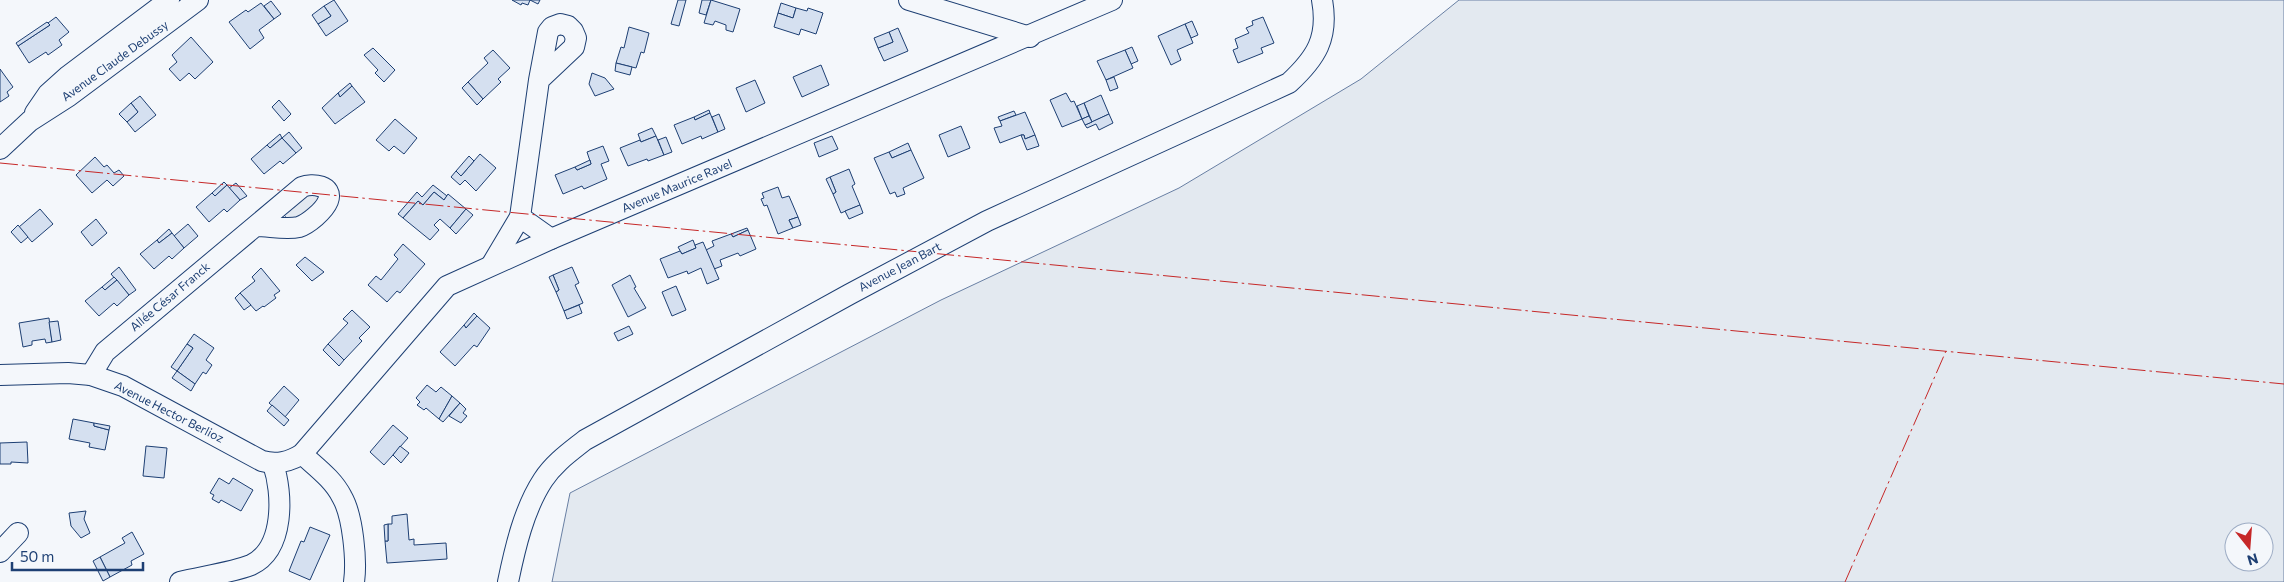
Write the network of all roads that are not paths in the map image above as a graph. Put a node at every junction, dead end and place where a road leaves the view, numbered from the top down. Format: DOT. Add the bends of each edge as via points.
graph roads {
  1 [pos="169,0"];
  2 [pos="198,0"];
  3 [pos="909,0"];
  4 [pos="1112,0"];
  5 [pos="1322,0"];
  6 [pos="1030,37"];
  7 [pos="539,80"];
  8 [pos="30,121"];
  9 [pos="0,149"];
  10 [pos="520,217"];
  11 [pos="256,226"];
  12 [pos="551,239"];
  13 [pos="492,264"];
  14 [pos="91,375"];
  15 [pos="0,376"];
  16 [pos="302,454"];
  17 [pos="273,464"];
  18 [pos="18,534"];
  19 [pos="0,552"];
  20 [pos="180,582"];
  21 [pos="354,582"];
  22 [pos="508,582"];
  1 -- 8 [label="street, Avenue Claude Debussy" via="68,76 48,94"];
  2 -- 8 [label="street, Avenue Claude Debussy" via="69,96"];
  3 -- 6 [label="street"];
  4 -- 6 [label="street, Avenue Maurice Ravel"];
  5 -- 22 [label="street, Avenue Jean Bart" via="1325,16 1318,50 1304,70 1289,83 987,221 586,440 560,460 543,480 523,525"];
  6 -- 12 [label="street, Avenue Maurice Ravel"];
  7 -- 10 [label="street"];
  8 -- 9 [label="street, Avenue Claude Debussy"];
  10 -- 12 [label="street"];
  10 -- 13 [label="street"];
  11 -- 14 [label="street, Allée César Franck" via="105,352"];
  12 -- 13 [label="street, Avenue Maurice Ravel"];
  13 -- 16 [label="street, Avenue Maurice Ravel" via="447,286"];
  14 -- 15 [label="street, Avenue Hector Berlioz"];
  14 -- 17 [label="street, Avenue Hector Berlioz" via="123,386"];
  16 -- 17 [label="street"];
  16 -- 21 [label="street" via="327,476 343,497 356,568"];
  17 -- 20 [label="street" via="278,480 279,519 275,540 265,554 252,564"];
  18 -- 19 [label="street"];
}
